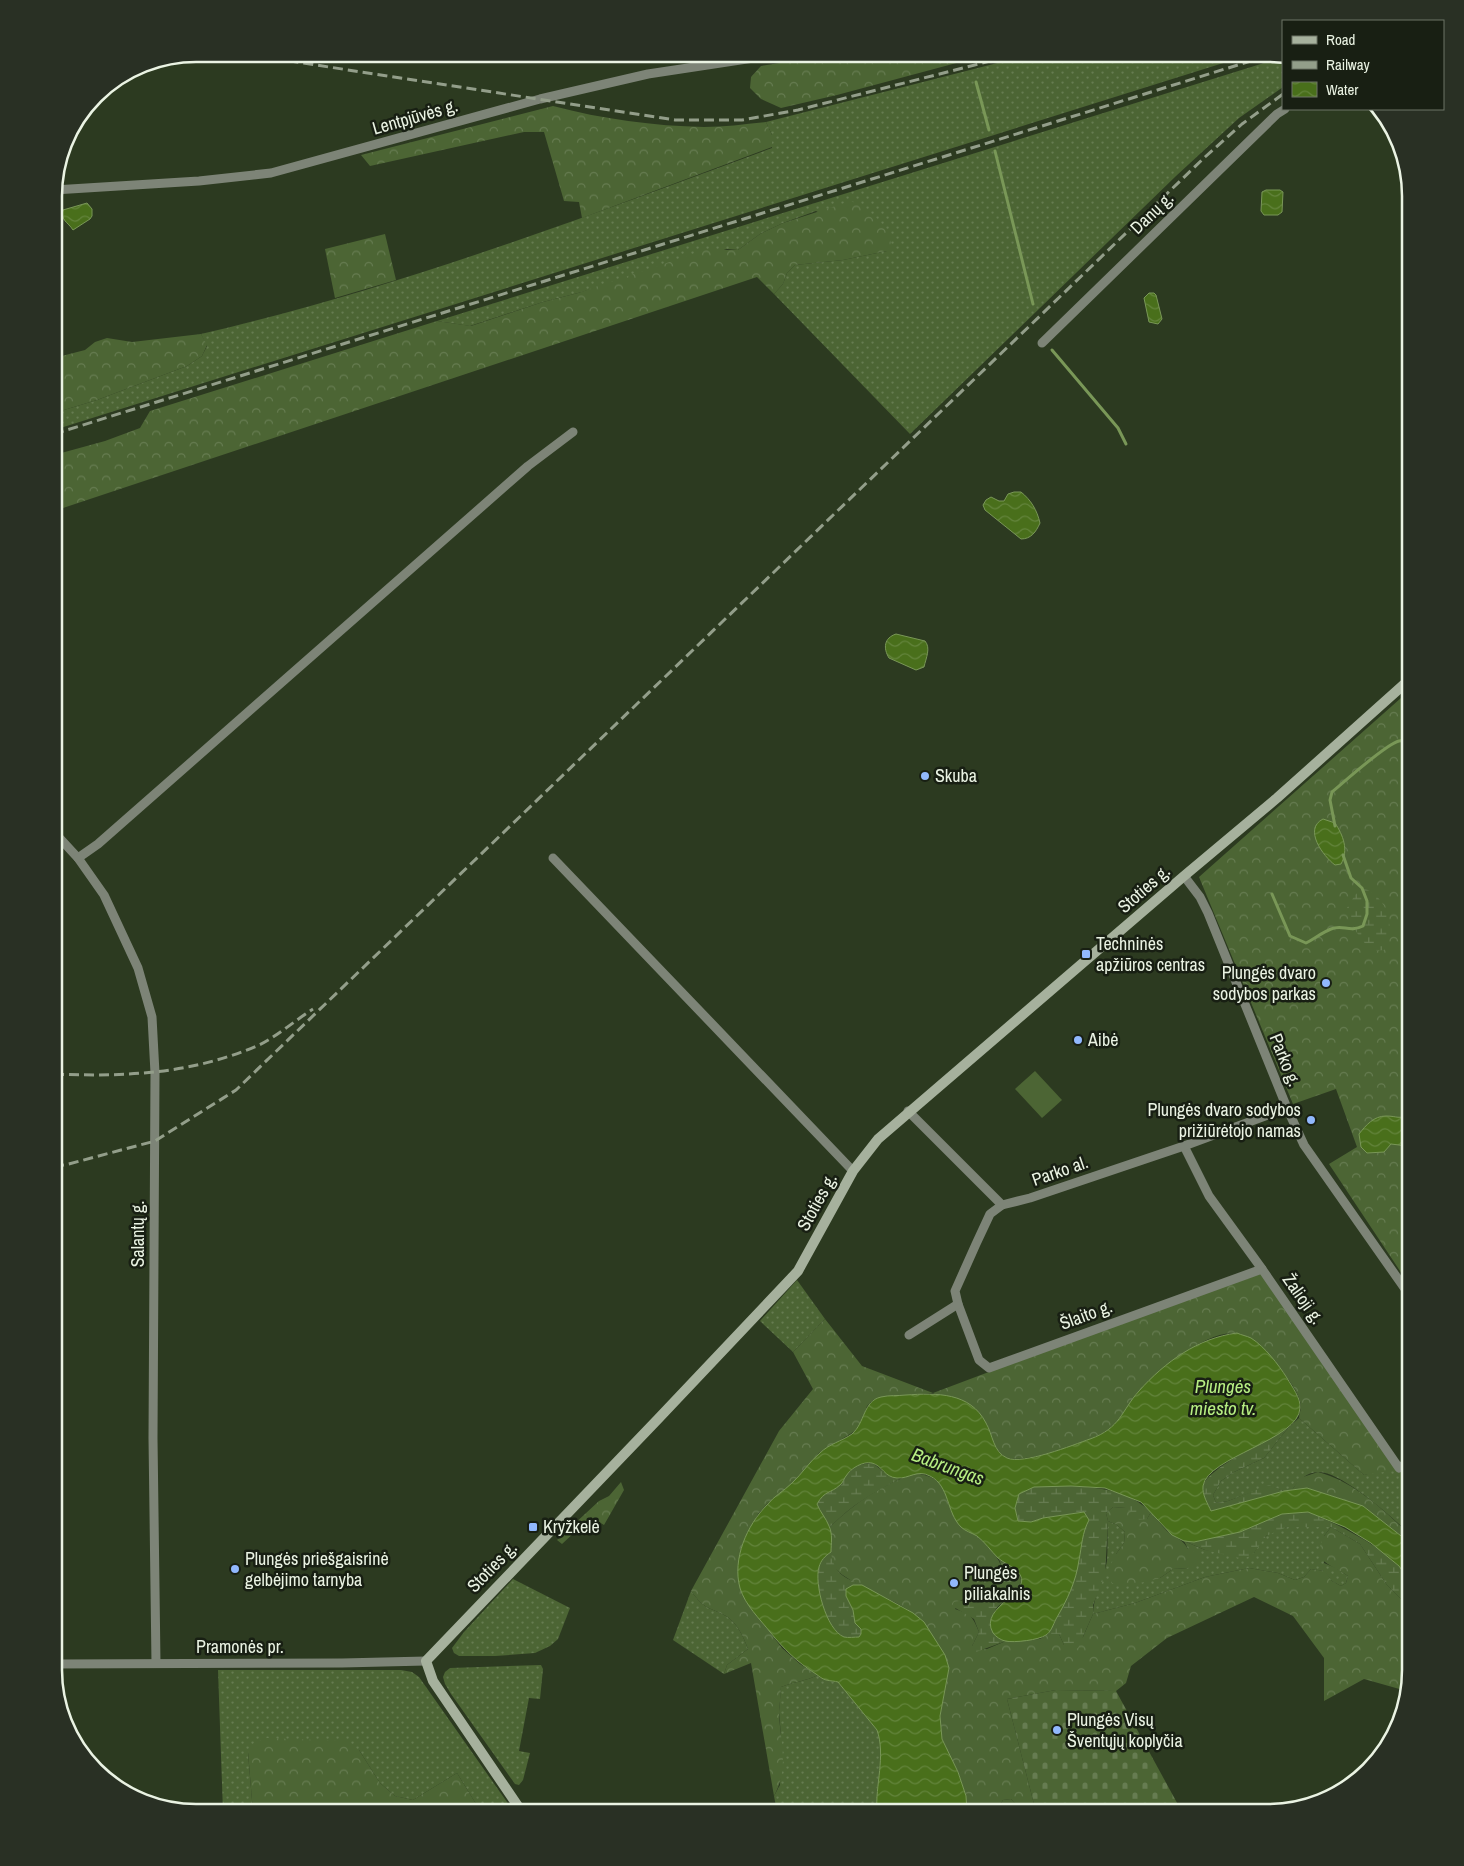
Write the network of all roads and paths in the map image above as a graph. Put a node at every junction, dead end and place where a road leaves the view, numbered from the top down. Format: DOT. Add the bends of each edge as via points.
graph roads {
  1 [pos="725,62"];
  2 [pos="1283,110"];
  3 [pos="63,189"];
  4 [pos="1042,343"];
  5 [pos="573,432"];
  6 [pos="1402,686"];
  7 [pos="63,841"];
  8 [pos="78,858"];
  9 [pos="553,858"];
  10 [pos="1184,876"];
  11 [pos="1287,1108"];
  12 [pos="908,1111"];
  13 [pos="1184,1146"];
  14 [pos="853,1171"];
  15 [pos="1002,1205"];
  16 [pos="1262,1269"];
  17 [pos="1402,1285"];
  18 [pos="958,1304"];
  19 [pos="909,1334"];
  20 [pos="1402,1466"];
  21 [pos="426,1661"];
  22 [pos="156,1663"];
  23 [pos="62,1664"];
  24 [pos="516,1803"];
  1 -- 3 [label="street, Lentpjūvės g." via="648,74 540,99 271,173"];
  2 -- 4 [label="street, Danų g."];
  5 -- 8 [label="street" via="528,466 98,844"];
  6 -- 10 [label="main road, Stoties g." via="1278,798"];
  7 -- 8 [label="street, Salantų g."];
  8 -- 22 [label="street, Salantų g." via="104,895 134,960 152,1017"];
  9 -- 14 [label="street"];
  10 -- 11 [label="street, Parko g." via="1208,913"];
  10 -- 12 [label="main road, Stoties g."];
  11 -- 13 [label="street, Parko al."];
  11 -- 17 [label="street, Parko g." via="1304,1144"];
  12 -- 14 [label="main road, Stoties g." via="878,1139"];
  12 -- 15 [label="street"];
  13 -- 15 [label="street, Parko al."];
  13 -- 16 [label="street, Žalioji g." via="1209,1196"];
  14 -- 21 [label="main road, Stoties g." via="798,1271"];
  15 -- 18 [label="street" via="990,1214 976,1244 955,1292"];
  16 -- 18 [label="street, Šlaito g." via="989,1368 979,1360"];
  16 -- 20 [label="street, Žalioji g." via="1399,1468"];
  18 -- 19 [label="street"];
  21 -- 22 [label="street, Pramonės pr."];
  21 -- 24 [label="main road" via="433,1681"];
  22 -- 23 [label="street, Pramonės pr."];
}
